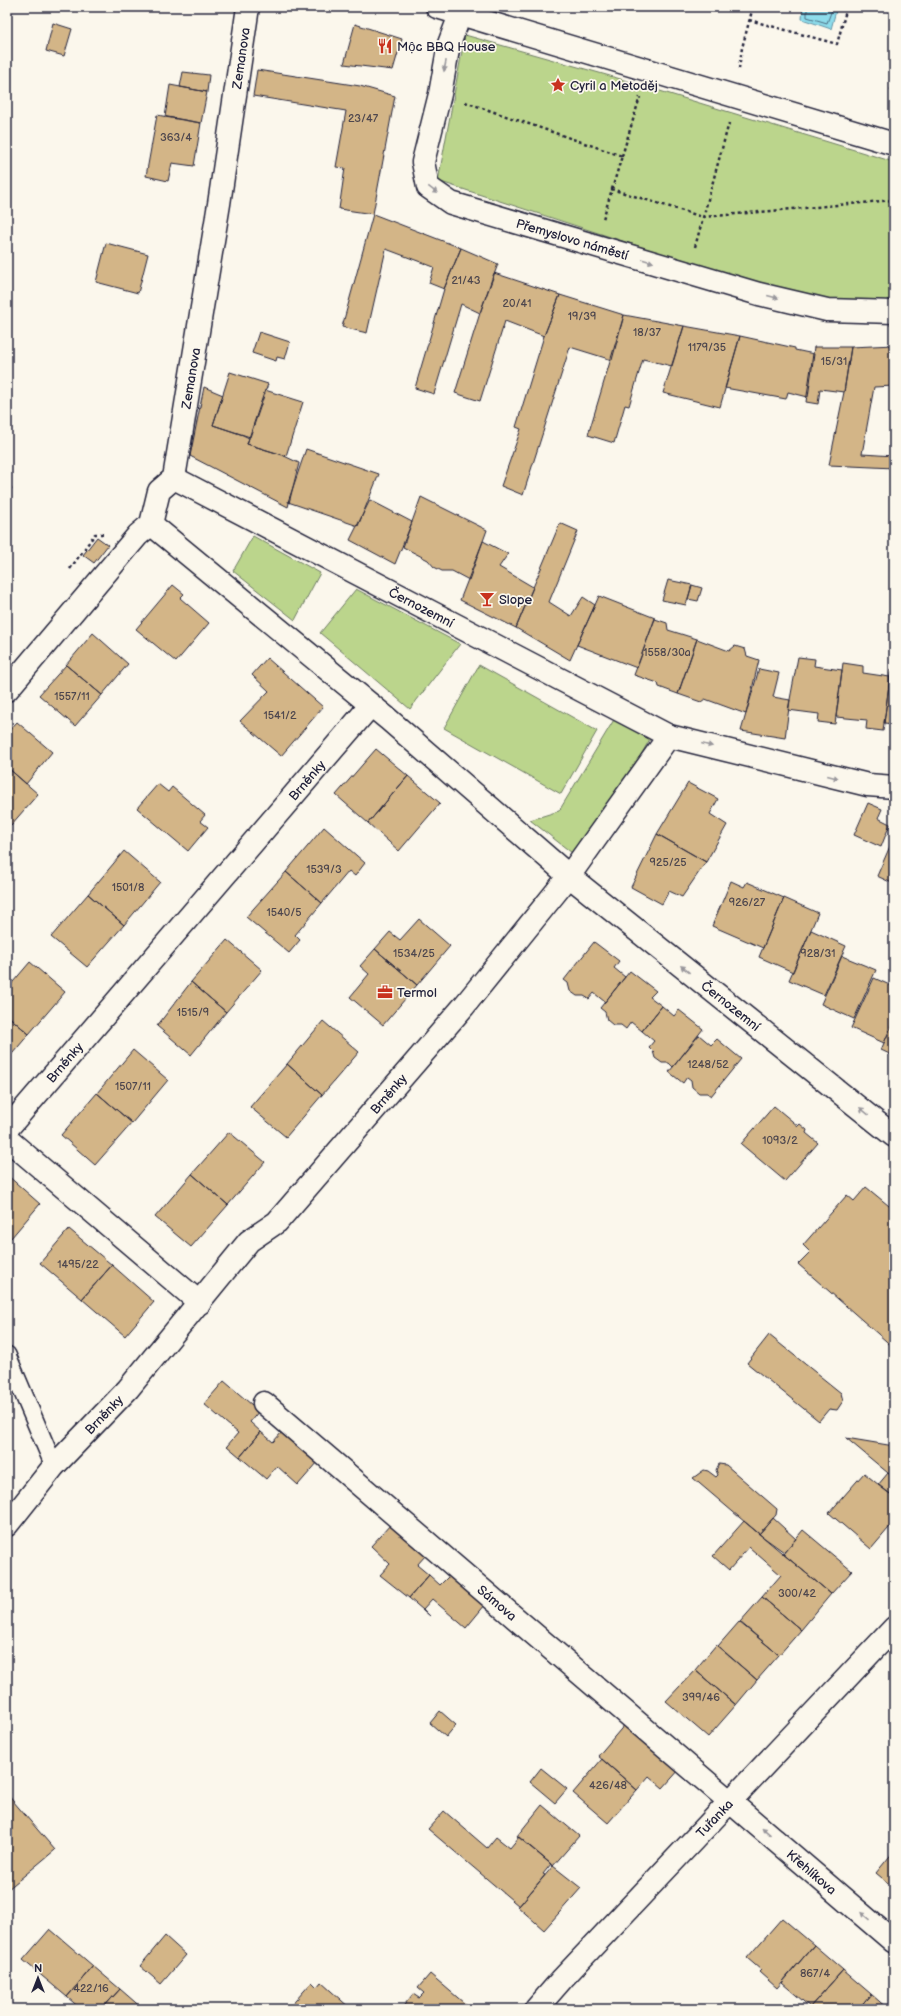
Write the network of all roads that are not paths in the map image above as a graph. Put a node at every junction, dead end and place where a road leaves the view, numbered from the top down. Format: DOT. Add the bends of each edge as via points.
graph roads {
  1 [pos="248,7"];
  2 [pos="437,7"];
  3 [pos="460,15"];
  4 [pos="894,144"];
  5 [pos="894,312"];
  6 [pos="174,478"];
  7 [pos="151,524"];
  8 [pos="7,690"];
  9 [pos="371,705"];
  10 [pos="670,736"];
  11 [pos="894,787"];
  12 [pos="569,876"];
  13 [pos="7,1129"];
  14 [pos="894,1136"];
  15 [pos="7,1139"];
  16 [pos="200,1303"];
  17 [pos="7,1355"];
  18 [pos="264,1404"];
  19 [pos="54,1466"];
  20 [pos="7,1525"];
  21 [pos="894,1628"];
  22 [pos="730,1800"];
  23 [pos="894,1942"];
  24 [pos="536,2009"];
  1 -- 6 [label="street, Zemanova"];
  2 -- 3 [label="street"];
  3 -- 4 [label="street"];
  3 -- 5 [label="street, Přemyslovo náměstí, one-way" via="449,44 423,162 428,187 451,203 759,294 827,310"];
  6 -- 7 [label="street" via="159,491"];
  6 -- 10 [label="street, Černozemní"];
  7 -- 8 [label="street" via="138,535"];
  7 -- 9 [label="street, Černozemní"];
  9 -- 12 [label="street, Černozemní"];
  9 -- 13 [label="street, Brněnky"];
  10 -- 11 [label="street, Černozemní, one-way" via="868,785"];
  10 -- 12 [label="street"];
  14 -- 12 [label="street, Černozemní, one-way"];
  12 -- 16 [label="street, Brněnky" via="464,1006 344,1146 277,1222 249,1241"];
  15 -- 16 [label="street"];
  16 -- 19 [label="street, Brněnky" via="128,1389"];
  17 -- 19 [label="lane"];
  18 -- 22 [label="street, Sámova"];
  19 -- 20 [label="street, Brněnky"];
  21 -- 22 [label="street, Tuřanka"];
  23 -- 22 [label="street, Křehlíkova, one-way"];
  22 -- 24 [label="street, Tuřanka"];
}
